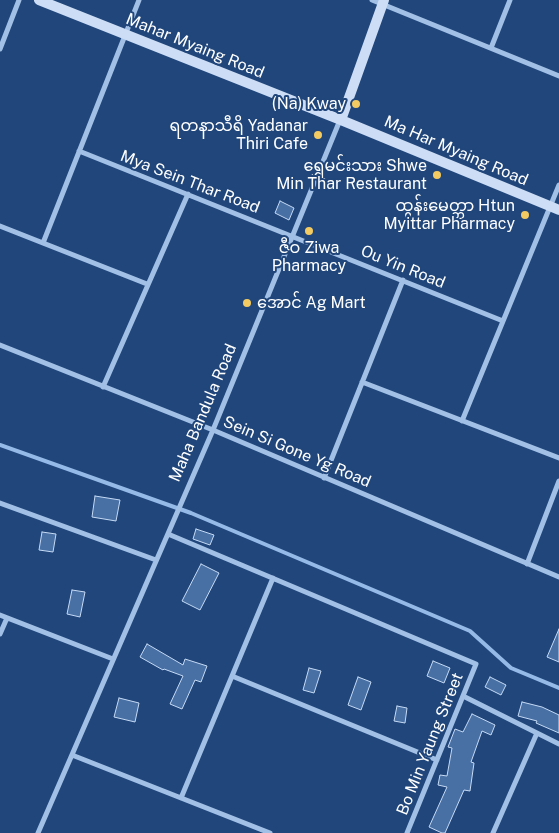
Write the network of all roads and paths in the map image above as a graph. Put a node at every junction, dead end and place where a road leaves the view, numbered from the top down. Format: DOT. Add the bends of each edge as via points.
graph roads {
  1 [pos="18,0"];
  2 [pos="39,0"];
  3 [pos="139,0"];
  4 [pos="372,0"];
  5 [pos="510,0"];
  6 [pos="383,2"];
  7 [pos="125,35"];
  8 [pos="491,48"];
  9 [pos="0,49"];
  10 [pos="559,76"];
  11 [pos="341,120"];
  12 [pos="79,151"];
  13 [pos="559,185"];
  14 [pos="188,194"];
  15 [pos="554,208"];
  16 [pos="0,226"];
  17 [pos="292,235"];
  18 [pos="42,243"];
  19 [pos="403,280"];
  20 [pos="147,284"];
  21 [pos="503,321"];
  22 [pos="0,345"];
  23 [pos="362,382"];
  24 [pos="103,387"];
  25 [pos="462,421"];
  26 [pos="213,430"];
  27 [pos="559,458"];
  28 [pos="324,478"];
  29 [pos="559,481"];
  30 [pos="0,503"];
  31 [pos="168,534"];
  32 [pos="156,560"];
  33 [pos="527,564"];
  34 [pos="559,577"];
  35 [pos="273,578"];
  36 [pos="0,615"];
  37 [pos="7,618"];
  38 [pos="0,634"];
  39 [pos="113,659"];
  40 [pos="232,676"];
  41 [pos="463,696"];
  42 [pos="537,733"];
  43 [pos="559,744"];
  44 [pos="72,755"];
  45 [pos="437,760"];
  46 [pos="181,798"];
  47 [pos="38,833"];
  48 [pos="270,833"];
  49 [pos="408,833"];
  50 [pos="493,833"];
  1 -- 9 [label="street"];
  2 -- 7 [label="street, Mahar Myaing Road"];
  3 -- 7 [label="street"];
  4 -- 6 [label="street"];
  5 -- 8 [label="street"];
  6 -- 8 [label="street"];
  6 -- 11 [label="street, Maha Bandula Road"];
  7 -- 11 [label="street, Mahar Myaing Road"];
  7 -- 12 [label="street"];
  8 -- 10 [label="street"];
  11 -- 15 [label="street, Ma Har Myaing Road"];
  11 -- 17 [label="street, Maha Bandula Road"];
  12 -- 14 [label="street, Mya Sein Thar Road"];
  12 -- 18 [label="street"];
  13 -- 15 [label="street"];
  14 -- 17 [label="street, Mya Sein Thar Road"];
  14 -- 20 [label="street"];
  15 -- 21 [label="street"];
  16 -- 18 [label="street"];
  17 -- 19 [label="street, Ou Yin Road"];
  17 -- 26 [label="street, Maha Bandula Road"];
  18 -- 20 [label="street"];
  19 -- 21 [label="street, Ou Yin Road"];
  19 -- 23 [label="street"];
  20 -- 24 [label="street"];
  21 -- 25 [label="street"];
  22 -- 24 [label="street, Sein Si Gone Yg Road"];
  23 -- 25 [label="street"];
  23 -- 28 [label="street"];
  24 -- 26 [label="street, Sein Si Gone Yg Road"];
  25 -- 27 [label="street"];
  26 -- 28 [label="street, Sein Si Gone Yg Road"];
  26 -- 31 [label="street, Maha Bandula Road"];
  28 -- 33 [label="street, Sein Si Gone Yg Road"];
  29 -- 33 [label="street"];
  30 -- 32 [label="street"];
  31 -- 32 [label="street, Maha Bandula Road"];
  31 -- 35 [label="street"];
  32 -- 39 [label="street, Maha Bandula Road"];
  33 -- 34 [label="street, Sein Si Gone Yg Road"];
  35 -- 40 [label="street"];
  35 -- 41 [label="street, Bo Min Yaung Street" via="476,664"];
  36 -- 37 [label="street"];
  37 -- 38 [label="street"];
  37 -- 39 [label="street"];
  39 -- 44 [label="street, Maha Bandula Road"];
  40 -- 45 [label="street"];
  40 -- 46 [label="street"];
  41 -- 42 [label="street"];
  41 -- 45 [label="street, Bo Min Yaung Street"];
  42 -- 43 [label="street"];
  42 -- 50 [label="street"];
  44 -- 46 [label="street"];
  44 -- 47 [label="street, Maha Bandula Road"];
  45 -- 49 [label="street, Bo Min Yaung Street"];
  46 -- 48 [label="street"];
}
